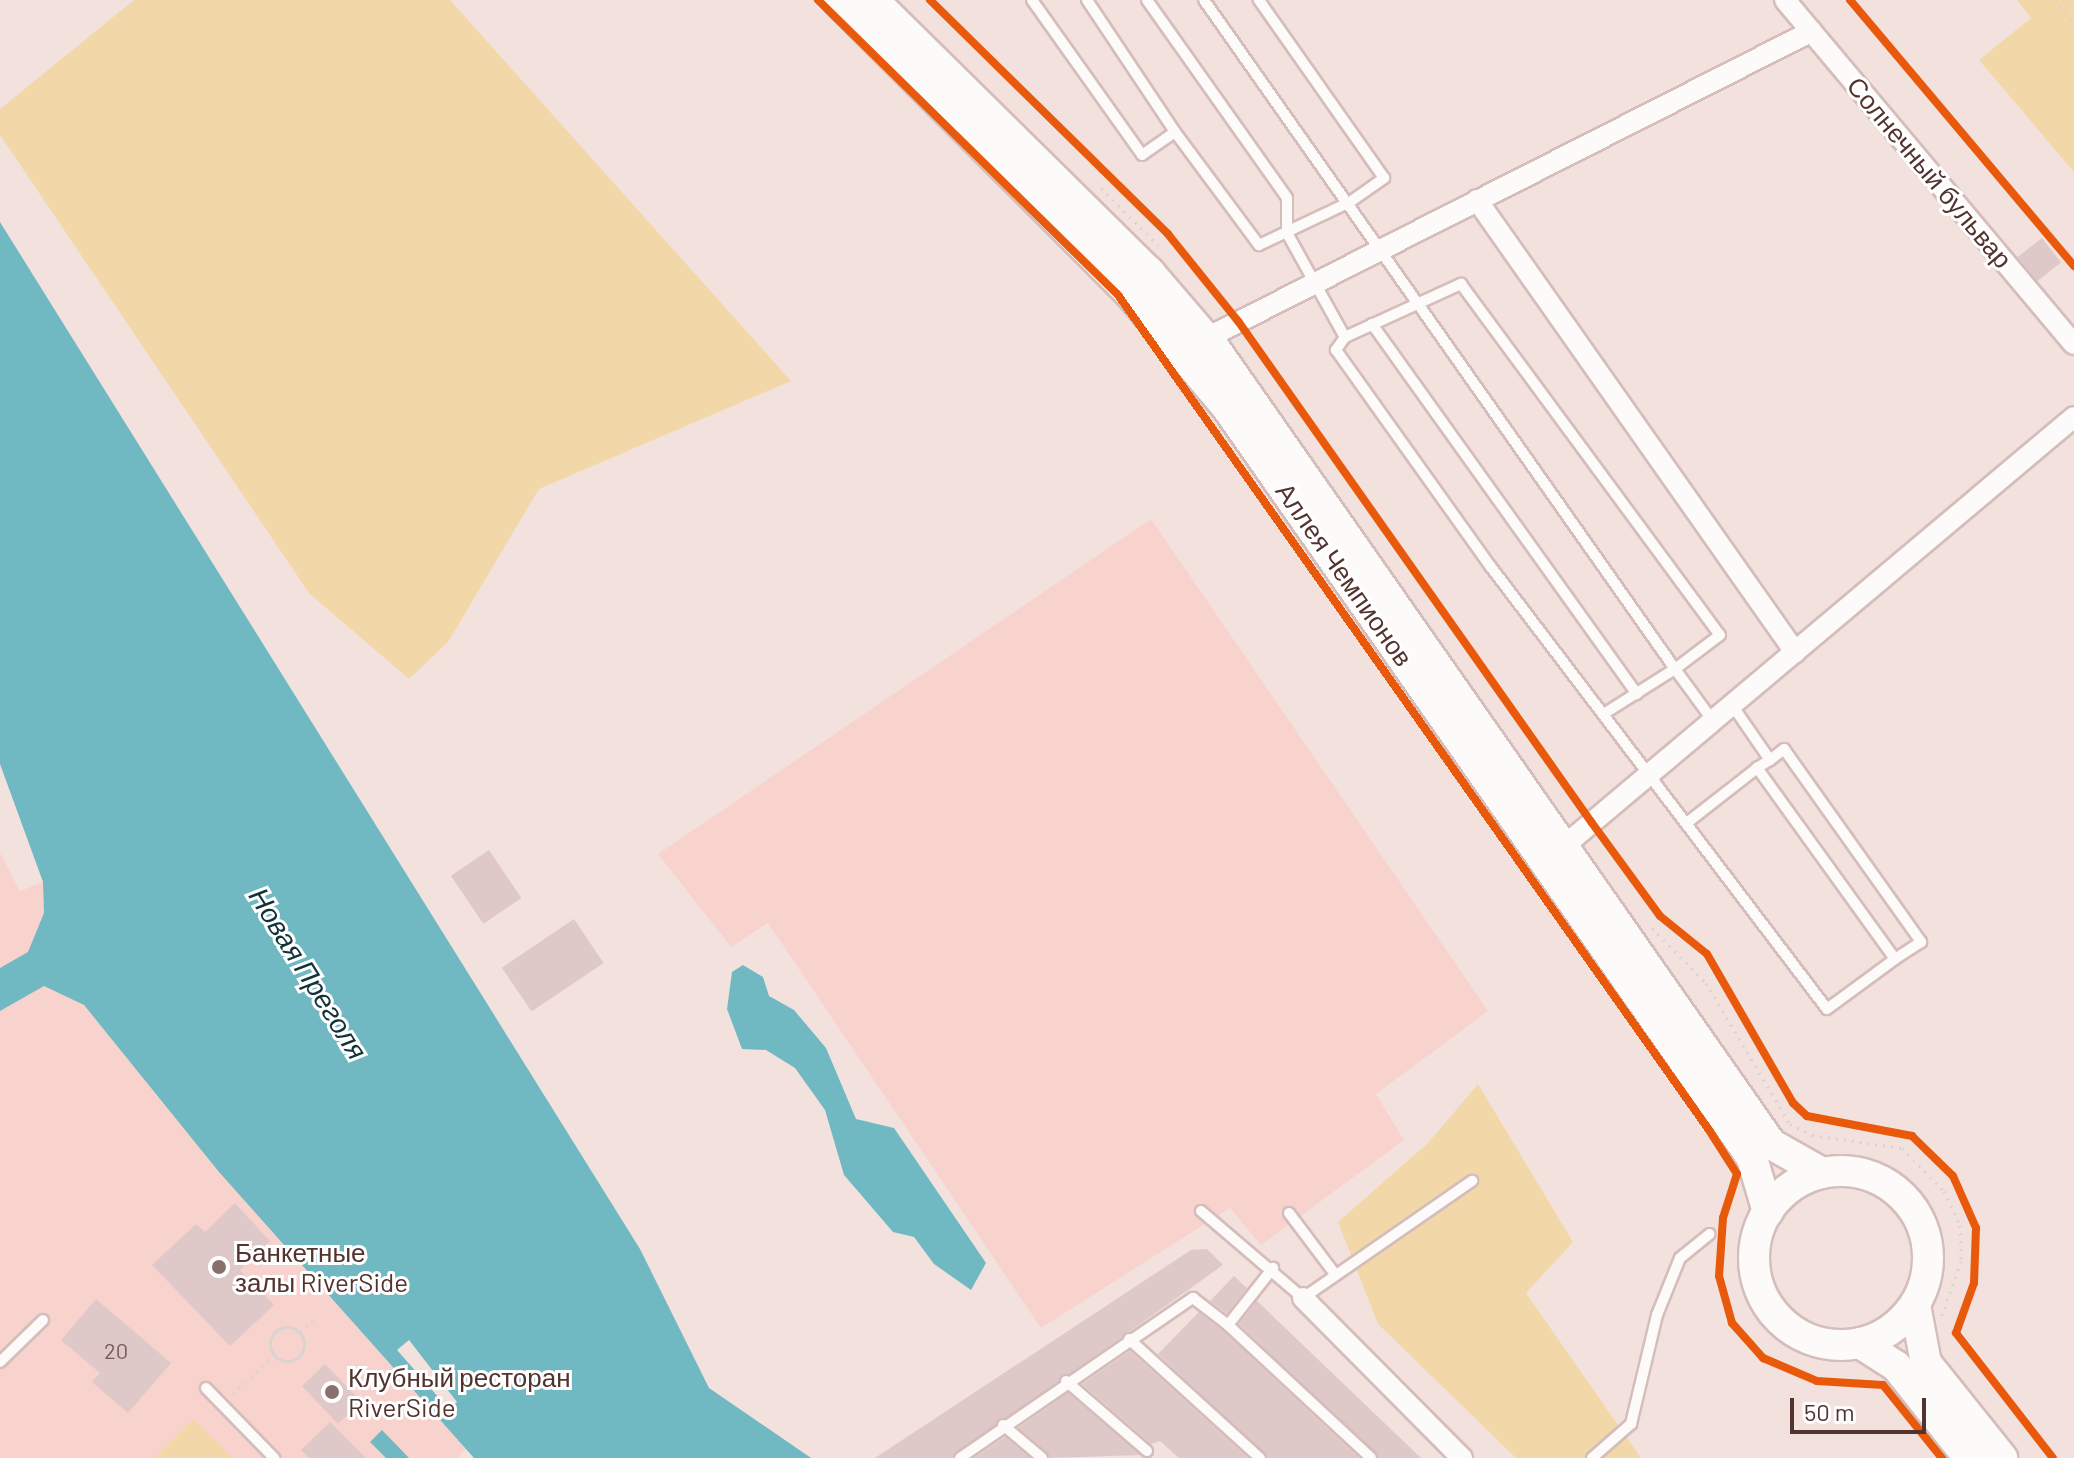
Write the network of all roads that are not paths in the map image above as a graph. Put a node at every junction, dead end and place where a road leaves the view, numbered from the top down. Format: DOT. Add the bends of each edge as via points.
graph roads {
  1 [pos="837,0"];
  2 [pos="873,0"];
  3 [pos="1032,0"];
  4 [pos="1087,0"];
  5 [pos="1147,0"];
  6 [pos="1204,0"];
  7 [pos="1259,0"];
  8 [pos="1785,0"];
  9 [pos="1812,31"];
  10 [pos="1175,132"];
  11 [pos="1477,200"];
  12 [pos="1350,202"];
  13 [pos="1287,233"];
  14 [pos="1379,250"];
  15 [pos="1317,280"];
  16 [pos="1415,303"];
  17 [pos="1372,324"];
  18 [pos="1345,337"];
  19 [pos="1207,338"];
  20 [pos="2074,344"];
  21 [pos="2074,417"];
  22 [pos="1795,652"];
  23 [pos="1675,669"];
  24 [pos="1637,694"];
  25 [pos="1732,705"];
  26 [pos="1605,713"];
  27 [pos="1713,721"];
  28 [pos="1770,760"];
  29 [pos="1757,768"];
  30 [pos="1652,773"];
  31 [pos="1688,822"];
  32 [pos="1564,846"];
  33 [pos="1895,959"];
  34 [pos="1822,1173"];
  35 [pos="1472,1181"];
  36 [pos="1201,1211"];
  37 [pos="1768,1212"];
  38 [pos="1289,1213"];
  39 [pos="1710,1234"];
  40 [pos="1273,1268"];
  41 [pos="1335,1274"];
  42 [pos="1303,1298"];
  43 [pos="1915,1305"];
  44 [pos="43,1320"];
  45 [pos="1228,1325"];
  46 [pos="1129,1339"];
  47 [pos="1860,1343"];
  48 [pos="0,1362"];
  49 [pos="1066,1381"];
  50 [pos="206,1388"];
  51 [pos="1003,1425"];
  52 [pos="1147,1451"];
  53 [pos="274,1458"];
  54 [pos="960,1458"];
  55 [pos="1042,1458"];
  56 [pos="1260,1458"];
  57 [pos="1371,1458"];
  58 [pos="1462,1458"];
  59 [pos="1592,1458"];
  60 [pos="1969,1458"];
  61 [pos="2002,1458"];
  1 -- 37 [label="main road, Аллея Чемпионов" via="1129,292 1219,397 1752,1158"];
  2 -- 19 [label="main road, Аллея Чемпионов"];
  3 -- 10 [label="lane" via="1142,155"];
  4 -- 10 [label="lane"];
  5 -- 13 [label="lane" via="1287,198"];
  6 -- 12 [label="lane"];
  7 -- 12 [label="lane" via="1384,178"];
  8 -- 9 [label="street, Солнечный бульвар"];
  9 -- 11 [label="street"];
  9 -- 20 [label="street, Солнечный бульвар"];
  10 -- 13 [label="lane" via="1259,245"];
  11 -- 14 [label="street"];
  11 -- 22 [label="street"];
  12 -- 13 [label="lane"];
  12 -- 14 [label="lane"];
  13 -- 15 [label="lane"];
  14 -- 15 [label="street"];
  14 -- 16 [label="lane"];
  15 -- 18 [label="lane"];
  15 -- 19 [label="street"];
  16 -- 17 [label="lane"];
  16 -- 23 [label="lane"];
  16 -- 23 [label="lane" via="1461,284 1720,635"];
  17 -- 18 [label="lane"];
  17 -- 24 [label="lane"];
  18 -- 26 [label="lane" via="1336,350"];
  19 -- 32 [label="main road, Аллея Чемпионов"];
  21 -- 22 [label="street"];
  22 -- 25 [label="street"];
  23 -- 24 [label="lane"];
  23 -- 27 [label="lane"];
  24 -- 26 [label="lane"];
  25 -- 27 [label="street"];
  25 -- 28 [label="lane"];
  26 -- 30 [label="lane"];
  27 -- 30 [label="street"];
  28 -- 29 [label="lane"];
  28 -- 33 [label="lane" via="1784,749 1921,942"];
  29 -- 31 [label="lane"];
  29 -- 33 [label="lane"];
  30 -- 31 [label="lane"];
  30 -- 32 [label="street"];
  31 -- 33 [label="lane" via="1827,1009"];
  32 -- 34 [label="main road, Аллея Чемпионов" via="1771,1144"];
  34 -- 37 [label="main road" via="1791,1187"];
  34 -- 43 [label="main road, Аллея Чемпионов" via="1873,1177 1912,1208 1928,1256"];
  35 -- 41 [label="lane"];
  36 -- 40 [label="lane"];
  37 -- 47 [label="main road" via="1754,1260 1770,1308 1810,1339"];
  38 -- 41 [label="lane"];
  39 -- 59 [label="lane" via="1680,1258 1657,1315 1631,1424"];
  40 -- 42 [label="lane"];
  40 -- 45 [label="lane"];
  41 -- 42 [label="lane"];
  42 -- 58 [label="street"];
  43 -- 47 [label="main road" via="1891,1330"];
  43 -- 61 [label="main road, Аллея Чемпионов" via="1926,1363"];
  44 -- 48 [label="lane"];
  45 -- 46 [label="lane" via="1193,1298"];
  45 -- 57 [label="lane"];
  46 -- 49 [label="lane"];
  46 -- 56 [label="lane"];
  47 -- 60 [label="main road" via="1896,1366"];
  49 -- 51 [label="lane"];
  49 -- 52 [label="lane"];
  50 -- 53 [label="lane"];
  51 -- 54 [label="lane"];
  51 -- 55 [label="lane"];
}
